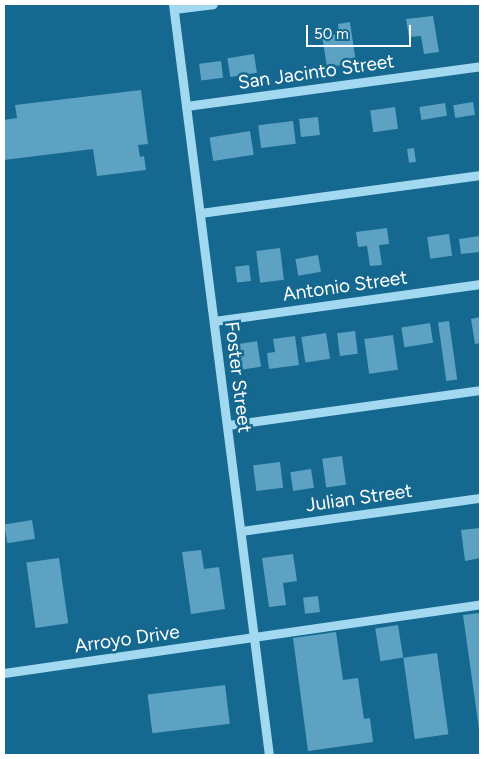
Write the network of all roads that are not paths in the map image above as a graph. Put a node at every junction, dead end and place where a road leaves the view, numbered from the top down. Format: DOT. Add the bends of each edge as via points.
graph roads {
  1 [pos="214,4"];
  2 [pos="174,6"];
  3 [pos="480,66"];
  4 [pos="186,106"];
  5 [pos="480,175"];
  6 [pos="200,213"];
  7 [pos="480,284"];
  8 [pos="214,321"];
  9 [pos="480,390"];
  10 [pos="228,425"];
  11 [pos="480,498"];
  12 [pos="241,531"];
  13 [pos="480,604"];
  14 [pos="254,636"];
  15 [pos="4,673"];
  16 [pos="269,755"];
  1 -- 2 [label="street"];
  2 -- 4 [label="street, Foster Street"];
  3 -- 4 [label="street, San Jacinto Street"];
  4 -- 6 [label="street, Foster Street"];
  5 -- 6 [label="street"];
  6 -- 8 [label="street, Foster Street"];
  7 -- 8 [label="street, Antonio Street"];
  8 -- 10 [label="street, Foster Street"];
  9 -- 10 [label="street"];
  10 -- 12 [label="street, Foster Street"];
  11 -- 12 [label="street, Julian Street"];
  12 -- 14 [label="street, Foster Street"];
  13 -- 14 [label="street, Arroyo Drive"];
  14 -- 15 [label="street, Arroyo Drive"];
  14 -- 16 [label="street, Foster Street"];
}
